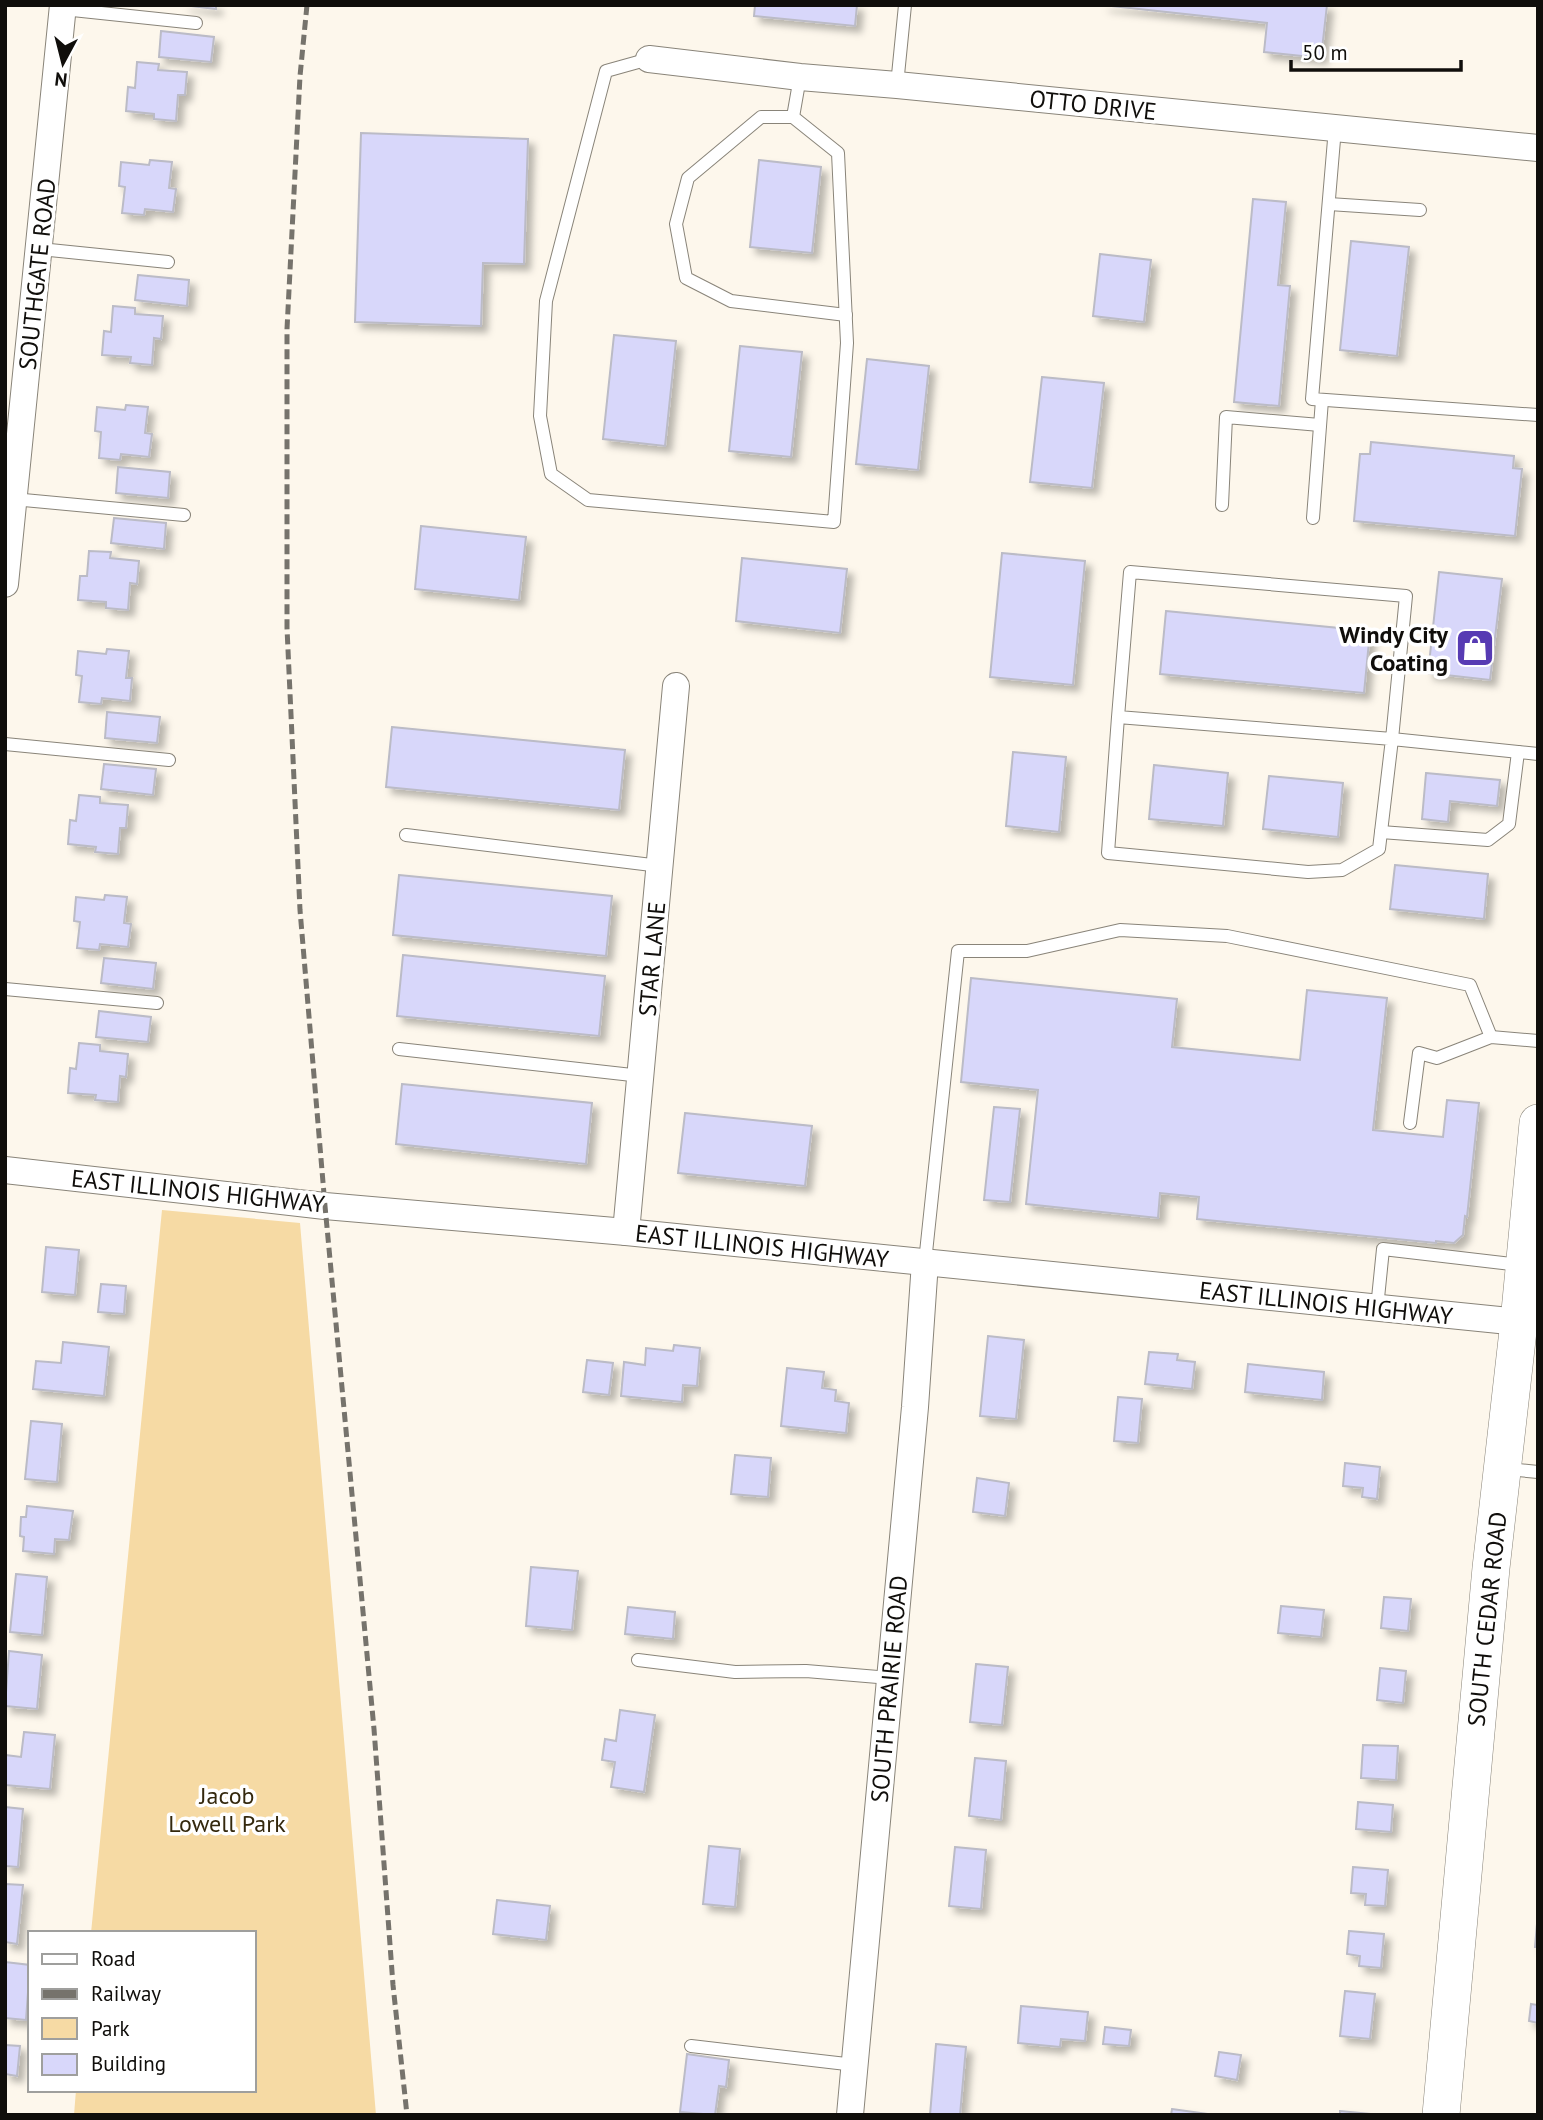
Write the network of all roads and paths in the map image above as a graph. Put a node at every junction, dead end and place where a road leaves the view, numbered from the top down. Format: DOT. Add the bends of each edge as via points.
graph roads {
  1 [pos="905,5"];
  2 [pos="63,7"];
  3 [pos="196,23"];
  4 [pos="649,59"];
  5 [pos="800,78"];
  6 [pos="897,85"];
  7 [pos="793,117"];
  8 [pos="1335,128"];
  9 [pos="1538,148"];
  10 [pos="1329,204"];
  11 [pos="1420,210"];
  12 [pos="40,249"];
  13 [pos="168,262"];
  14 [pos="846,315"];
  15 [pos="1322,400"];
  16 [pos="1538,415"];
  17 [pos="1320,425"];
  18 [pos="13,499"];
  19 [pos="1222,505"];
  20 [pos="184,515"];
  21 [pos="1313,518"];
  22 [pos="5,584"];
  23 [pos="676,686"];
  24 [pos="1118,717"];
  25 [pos="1392,739"];
  26 [pos="5,744"];
  27 [pos="1518,752"];
  28 [pos="1538,754"];
  29 [pos="169,760"];
  30 [pos="1381,832"];
  31 [pos="407,835"];
  32 [pos="660,866"];
  33 [pos="5,989"];
  34 [pos="157,1003"];
  35 [pos="1491,1038"];
  36 [pos="1538,1041"];
  37 [pos="399,1049"];
  38 [pos="642,1076"];
  39 [pos="1410,1123"];
  40 [pos="1537,1140"];
  41 [pos="5,1170"];
  42 [pos="626,1232"];
  43 [pos="925,1262"];
  44 [pos="1524,1266"];
  45 [pos="1377,1308"];
  46 [pos="1528,1323"];
  47 [pos="1520,1470"];
  48 [pos="638,1660"];
  49 [pos="890,1678"];
  50 [pos="691,2046"];
  51 [pos="855,2064"];
  52 [pos="850,2115"];
  53 [pos="1441,2115"];
  1 -- 6 [label="lane"];
  2 -- 3 [label="lane"];
  2 -- 12 [label="street, SOUTHGATE ROAD"];
  4 -- 5 [label="street, OTTO DRIVE"];
  4 -- 14 [label="lane" via="606,71 546,301 540,416 551,474 588,500 834,523"];
  5 -- 6 [label="street, OTTO DRIVE"];
  5 -- 7 [label="lane"];
  6 -- 8 [label="street, OTTO DRIVE"];
  7 -- 14 [label="lane" via="838,153"];
  7 -- 14 [label="lane" via="761,117 688,178 676,223 686,278 732,301"];
  8 -- 9 [label="street, OTTO DRIVE"];
  8 -- 10 [label="lane"];
  10 -- 11 [label="lane"];
  10 -- 15 [label="lane" via="1312,399"];
  12 -- 13 [label="lane"];
  12 -- 18 [label="street, SOUTHGATE ROAD"];
  15 -- 16 [label="lane"];
  15 -- 17 [label="lane"];
  17 -- 19 [label="lane" via="1226,417"];
  17 -- 21 [label="lane"];
  18 -- 20 [label="lane"];
  18 -- 22 [label="street, SOUTHGATE ROAD"];
  23 -- 32 [label="street, STAR LANE"];
  24 -- 25 [label="lane"];
  24 -- 25 [label="lane" via="1130,572 1406,597"];
  24 -- 30 [label="lane" via="1108,853 1308,872 1342,870 1379,849"];
  25 -- 27 [label="lane"];
  25 -- 30 [label="lane"];
  26 -- 29 [label="lane"];
  27 -- 28 [label="lane"];
  27 -- 30 [label="lane" via="1509,824 1488,840"];
  31 -- 32 [label="lane"];
  32 -- 38 [label="street, STAR LANE"];
  33 -- 34 [label="lane"];
  35 -- 36 [label="lane"];
  35 -- 39 [label="lane" via="1437,1058 1419,1053"];
  35 -- 43 [label="lane" via="1470,985 1227,936 1120,930 1027,951 958,951"];
  37 -- 38 [label="lane"];
  38 -- 42 [label="street, STAR LANE"];
  40 -- 44 [label="main road, SOUTH CEDAR ROAD"];
  41 -- 42 [label="street, EAST ILLINOIS HIGHWAY" via="325,1206"];
  42 -- 43 [label="street, EAST ILLINOIS HIGHWAY"];
  43 -- 45 [label="street, EAST ILLINOIS HIGHWAY"];
  43 -- 49 [label="street, SOUTH PRAIRIE ROAD"];
  44 -- 45 [label="lane" via="1383,1249"];
  44 -- 46 [label="main road, SOUTH CEDAR ROAD"];
  45 -- 46 [label="street, EAST ILLINOIS HIGHWAY"];
  46 -- 47 [label="main road, SOUTH CEDAR ROAD"];
  47 -- 53 [label="main road, SOUTH CEDAR ROAD"];
  48 -- 49 [label="lane" via="735,1671"];
  49 -- 51 [label="street, SOUTH PRAIRIE ROAD"];
  50 -- 51 [label="lane"];
  51 -- 52 [label="street, SOUTH PRAIRIE ROAD"];
}
